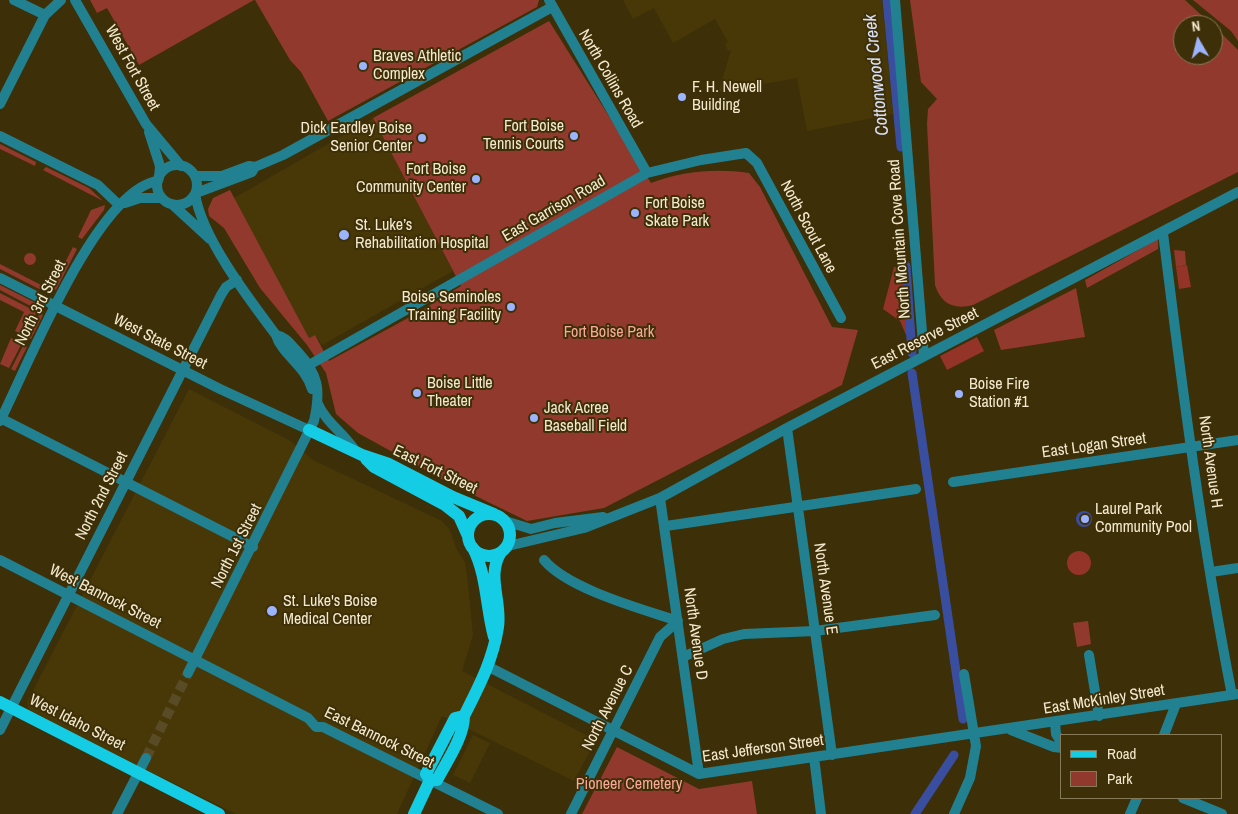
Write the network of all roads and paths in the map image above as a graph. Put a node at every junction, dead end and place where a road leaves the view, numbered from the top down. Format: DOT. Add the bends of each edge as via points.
graph roads {
  1 [pos="14,0"];
  2 [pos="61,0"];
  3 [pos="75,0"];
  4 [pos="895,0"];
  5 [pos="550,4"];
  6 [pos="45,15"];
  7 [pos="0,104"];
  8 [pos="146,124"];
  9 [pos="0,136"];
  10 [pos="746,153"];
  11 [pos="181,166"];
  12 [pos="255,167"];
  13 [pos="647,173"];
  14 [pos="195,176"];
  15 [pos="159,179"];
  16 [pos="1238,192"];
  17 [pos="195,193"];
  18 [pos="162,198"];
  19 [pos="173,205"];
  20 [pos="119,206"];
  21 [pos="1163,232"];
  22 [pos="216,245"];
  23 [pos="0,278"];
  24 [pos="237,280"];
  25 [pos="56,306"];
  26 [pos="840,318"];
  27 [pos="276,335"];
  28 [pos="924,356"];
  29 [pos="309,365"];
  30 [pos="182,370"];
  31 [pos="318,405"];
  32 [pos="0,419"];
  33 [pos="787,428"];
  34 [pos="309,430"];
  35 [pos="1238,440"];
  36 [pos="1192,447"];
  37 [pos="359,453"];
  38 [pos="126,482"];
  39 [pos="954,482"];
  40 [pos="916,489"];
  41 [pos="660,498"];
  42 [pos="798,507"];
  43 [pos="626,513"];
  44 [pos="500,517"];
  45 [pos="666,526"];
  46 [pos="471,542"];
  47 [pos="253,547"];
  48 [pos="504,549"];
  49 [pos="0,560"];
  50 [pos="544,560"];
  51 [pos="1238,568"];
  52 [pos="1211,572"];
  53 [pos="68,595"];
  54 [pos="935,615"];
  55 [pos="678,621"];
  56 [pos="815,632"];
  57 [pos="495,641"];
  58 [pos="1090,655"];
  59 [pos="683,657"];
  60 [pos="196,660"];
  61 [pos="489,667"];
  62 [pos="188,673"];
  63 [pos="964,674"];
  64 [pos="1235,695"];
  65 [pos="1176,704"];
  66 [pos="6,705"];
  67 [pos="1099,716"];
  68 [pos="1055,722"];
  69 [pos="1010,729"];
  70 [pos="0,730"];
  71 [pos="613,731"];
  72 [pos="1164,734"];
  73 [pos="974,735"];
  74 [pos="1060,742"];
  75 [pos="1060,746"];
  76 [pos="832,755"];
  77 [pos="814,757"];
  78 [pos="146,758"];
  79 [pos="138,772"];
  80 [pos="699,774"];
  81 [pos="430,780"];
  82 [pos="1137,799"];
  83 [pos="1185,799"];
  84 [pos="117,814"];
  85 [pos="219,814"];
  86 [pos="414,814"];
  87 [pos="498,814"];
  88 [pos="571,814"];
  89 [pos="821,814"];
  90 [pos="954,814"];
  91 [pos="1130,814"];
  92 [pos="1222,814"];
  1 -- 6 [label="street"];
  2 -- 6 [label="street"];
  3 -- 8 [label="street, West Fort Street"];
  4 -- 28 [label="street, North Mountain Cove Road"];
  5 -- 12 [label="street" via="308,142"];
  5 -- 13 [label="street, North Collins Road"];
  6 -- 7 [label="street"];
  8 -- 11 [label="street, West Fort Street"];
  8 -- 15 [label="street, West Fort Street" via="158,157"];
  9 -- 20 [label="street" via="98,185"];
  10 -- 13 [label="street, East Garrison Road"];
  10 -- 26 [label="street, North Scout Lane" via="757,163"];
  11 -- 14 [label="street"];
  11 -- 15 [label="street" via="168,168"];
  12 -- 14 [label="street" via="249,166 222,176"];
  12 -- 17 [label="street" via="246,175"];
  13 -- 29 [label="street, East Garrison Road"];
  14 -- 17 [label="street"];
  15 -- 18 [label="street"];
  15 -- 20 [label="street, North 3rd Street" via="132,194"];
  16 -- 21 [label="street, East Reserve Street"];
  17 -- 19 [label="street" via="184,204"];
  17 -- 22 [label="street" via="199,212"];
  18 -- 19 [label="street"];
  18 -- 20 [label="street" via="140,198"];
  19 -- 22 [label="street"];
  20 -- 25 [label="street, North 3rd Street" via="85,250"];
  21 -- 28 [label="street, East Reserve Street"];
  21 -- 36 [label="street, North Avenue H"];
  22 -- 24 [label="street"];
  23 -- 25 [label="street, West State Street"];
  24 -- 27 [label="street"];
  24 -- 30 [label="street, North 2nd Street" via="221,294"];
  25 -- 30 [label="street, West State Street"];
  25 -- 32 [label="street, North 3rd Street"];
  27 -- 29 [label="street" via="283,337"];
  27 -- 31 [label="street" via="278,343 303,369"];
  28 -- 33 [label="street, East Reserve Street"];
  29 -- 31 [label="street" via="316,381"];
  30 -- 34 [label="street, West State Street"];
  30 -- 38 [label="street, North 2nd Street"];
  31 -- 34 [label="street"];
  31 -- 37 [label="street" via="330,425"];
  32 -- 38 [label="street"];
  33 -- 41 [label="street, East Reserve Street"];
  33 -- 42 [label="street, North Avenue E"];
  34 -- 37 [label="main road, East Fort Street"];
  34 -- 47 [label="street, North 1st Street"];
  35 -- 36 [label="street, East Logan Street"];
  36 -- 39 [label="street, East Logan Street"];
  36 -- 52 [label="street, North Avenue H"];
  37 -- 44 [label="main road, East Fort Street" via="390,464 453,498"];
  37 -- 46 [label="main road, East Fort Street" via="374,467 445,505 459,516"];
  38 -- 47 [label="street"];
  38 -- 53 [label="street, North 2nd Street"];
  40 -- 42 [label="street"];
  41 -- 43 [label="street, East Reserve Street"];
  41 -- 45 [label="street, North Avenue D"];
  42 -- 45 [label="street"];
  42 -- 56 [label="street, North Avenue E"];
  43 -- 44 [label="street, East Reserve Street" via="531,529"];
  43 -- 48 [label="street, East Reserve Street"];
  44 -- 46 [label="main road" via="488,513 476,518 469,530"];
  44 -- 48 [label="main road" via="511,533"];
  45 -- 55 [label="street, North Avenue D"];
  46 -- 48 [label="main road" via="478,552 490,556"];
  46 -- 57 [label="main road, East Fort Street" via="480,562"];
  47 -- 60 [label="street, North 1st Street"];
  48 -- 57 [label="main road, East Fort Street" via="495,566 499,621"];
  49 -- 53 [label="street, West Bannock Street"];
  50 -- 55 [label="street" via="551,568 600,595"];
  51 -- 52 [label="street"];
  52 -- 64 [label="street, North Avenue H"];
  53 -- 60 [label="street, West Bannock Street"];
  53 -- 66 [label="street, North 2nd Street"];
  54 -- 56 [label="street"];
  55 -- 59 [label="street, North Avenue D"];
  55 -- 71 [label="street, North Avenue C" via="660,637"];
  56 -- 59 [label="street" via="744,634"];
  56 -- 76 [label="street, North Avenue E"];
  57 -- 61 [label="main road, East Fort Street"];
  58 -- 67 [label="street"];
  59 -- 80 [label="street, North Avenue D"];
  60 -- 62 [label="street, North 1st Street"];
  60 -- 81 [label="street, East Bannock Street" via="308,718 316,727"];
  61 -- 71 [label="street, East Jefferson Street"];
  61 -- 81 [label="main road, East Fort Street" via="437,780"];
  63 -- 73 [label="street"];
  64 -- 65 [label="street, East McKinley Street"];
  65 -- 67 [label="street, East McKinley Street"];
  65 -- 72 [label="street"];
  66 -- 70 [label="street, North 2nd Street"];
  66 -- 79 [label="main road, West Idaho Street"];
  67 -- 68 [label="street, East McKinley Street"];
  68 -- 69 [label="street, East McKinley Street"];
  68 -- 74 [label="street"];
  69 -- 73 [label="street, East McKinley Street"];
  69 -- 75 [label="street" via="1054,747"];
  71 -- 80 [label="street, East Jefferson Street"];
  71 -- 88 [label="street, North Avenue C"];
  73 -- 76 [label="street, East Jefferson Street"];
  73 -- 90 [label="street" via="974,762"];
  76 -- 77 [label="street, East Jefferson Street"];
  77 -- 80 [label="street, East Jefferson Street"];
  77 -- 89 [label="street"];
  78 -- 79 [label="street"];
  79 -- 84 [label="street"];
  79 -- 85 [label="main road, West Idaho Street"];
  81 -- 86 [label="main road"];
  81 -- 87 [label="street, East Bannock Street"];
  82 -- 91 [label="street"];
  83 -- 92 [label="street"];
}
